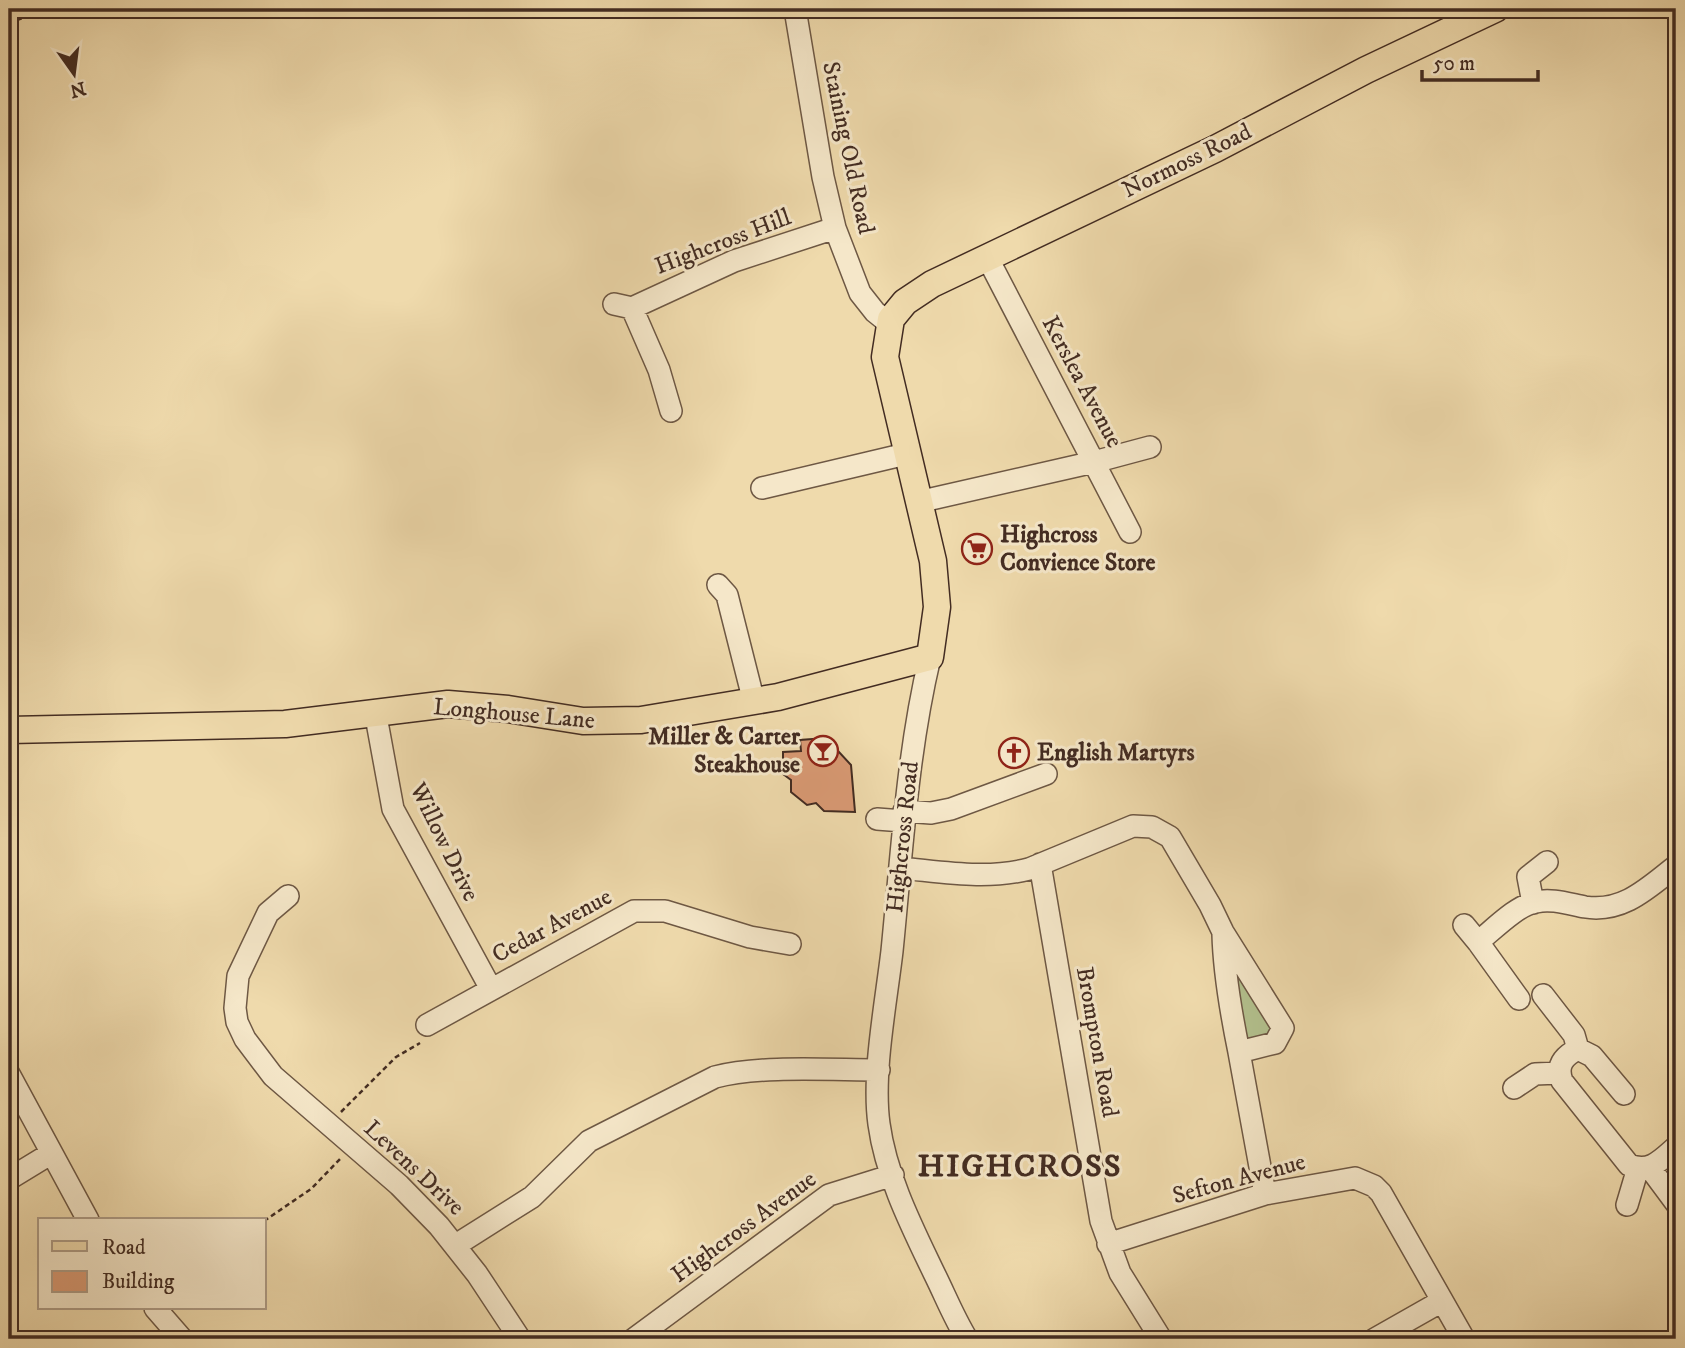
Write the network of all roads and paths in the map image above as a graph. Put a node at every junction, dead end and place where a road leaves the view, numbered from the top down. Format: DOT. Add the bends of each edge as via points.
graph roads {
  1 [pos="48,9"];
  2 [pos="795,9"];
  3 [pos="1486,10"];
  4 [pos="9,23"];
  5 [pos="835,228"];
  6 [pos="987,257"];
  7 [pos="890,324"];
  8 [pos="671,411"];
  9 [pos="1150,446"];
  10 [pos="906,454"];
  11 [pos="1094,462"];
  12 [pos="762,488"];
  13 [pos="918,502"];
  14 [pos="1130,531"];
  15 [pos="718,585"];
  16 [pos="930,657"];
  17 [pos="771,705"];
  18 [pos="375,711"];
  19 [pos="9,730"];
  20 [pos="1046,774"];
  21 [pos="904,816"];
  22 [pos="877,819"];
  23 [pos="1547,862"];
  24 [pos="1040,864"];
  25 [pos="1676,866"];
  26 [pos="900,868"];
  27 [pos="288,896"];
  28 [pos="1533,902"];
  29 [pos="1223,932"];
  30 [pos="790,944"];
  31 [pos="491,989"];
  32 [pos="1543,995"];
  33 [pos="1519,999"];
  34 [pos="427,1025"];
  35 [pos="1578,1049"];
  36 [pos="1239,1052"];
  37 [pos="879,1070"];
  38 [pos="1559,1073"];
  39 [pos="9,1074"];
  40 [pos="1514,1088"];
  41 [pos="1624,1094"];
  42 [pos="329,1124"];
  43 [pos="352,1145"];
  44 [pos="1676,1147"];
  45 [pos="50,1154"];
  46 [pos="1644,1168"];
  47 [pos="893,1175"];
  48 [pos="9,1179"];
  49 [pos="1265,1194"];
  50 [pos="1676,1203"];
  51 [pos="1627,1205"];
  52 [pos="87,1218"];
  53 [pos="266,1220"];
  54 [pos="1108,1244"];
  55 [pos="456,1245"];
  56 [pos="1442,1301"];
  57 [pos="157,1310"];
  58 [pos="182,1339"];
  59 [pos="520,1339"];
  60 [pos="634,1339"];
  61 [pos="967,1339"];
  62 [pos="1161,1339"];
  63 [pos="1375,1339"];
  64 [pos="1464,1339"];
  1 -- 4 [label="path"];
  2 -- 5 [label="street, Staining Old Road"];
  3 -- 6 [label="main road, Normoss Road" via="1203,155"];
  5 -- 7 [label="street, Staining Old Road" via="860,293"];
  5 -- 8 [label="street, Highcross Hill" via="734,261 623,306 659,370"];
  6 -- 7 [label="main road, Normoss Road" via="916,294"];
  6 -- 11 [label="street, Kerslea Avenue"];
  7 -- 10 [label="main road, Highcross Road" via="885,357"];
  9 -- 11 [label="street"];
  10 -- 12 [label="street"];
  10 -- 13 [label="main road, Highcross Road"];
  11 -- 13 [label="street"];
  11 -- 14 [label="street, Kerslea Avenue"];
  13 -- 16 [label="main road, Highcross Road" via="937,592"];
  15 -- 17 [label="street" via="727,595"];
  16 -- 17 [label="main road, Longhouse Lane"];
  16 -- 21 [label="street, Highcross Road" via="916,717"];
  17 -- 18 [label="main road, Longhouse Lane" via="614,722 448,704"];
  18 -- 19 [label="main road, Longhouse Lane" via="285,724"];
  18 -- 31 [label="street, Willow Drive" via="393,809"];
  20 -- 21 [label="street" via="951,809"];
  21 -- 22 [label="street"];
  21 -- 26 [label="street, Highcross Road"];
  23 -- 28 [label="street" via="1528,877"];
  24 -- 26 [label="street" via="985,876"];
  24 -- 29 [label="street" via="1133,827 1152,827 1170,837"];
  24 -- 54 [label="street, Brompton Road"];
  25 -- 28 [label="street" via="1620,905 1593,908"];
  26 -- 37 [label="street, Highcross Road"];
  27 -- 42 [label="street, Levens Drive" via="268,913 238,976 237,1022 273,1076"];
  28 -- 33 [label="street" via="1471,934"];
  29 -- 36 [label="street" via="1223,959"];
  29 -- 36 [label="street" via="1283,1028 1275,1043"];
  30 -- 31 [label="street, Cedar Avenue" via="643,909"];
  31 -- 34 [label="street, Cedar Avenue"];
  32 -- 35 [label="street" via="1574,1035"];
  34 -- 42 [label="path" via="428,1038 396,1056"];
  35 -- 38 [label="street" via="1563,1060"];
  35 -- 41 [label="street" via="1592,1056"];
  36 -- 49 [label="street"];
  37 -- 47 [label="street, Highcross Road" via="879,1123"];
  37 -- 55 [label="street" via="796,1070 715,1077 589,1141 531,1197"];
  38 -- 40 [label="street" via="1535,1074"];
  38 -- 46 [label="street" via="1629,1165"];
  39 -- 45 [label="street"];
  42 -- 43 [label="street, Levens Drive"];
  43 -- 53 [label="path" via="311,1189"];
  43 -- 55 [label="street, Levens Drive"];
  44 -- 46 [label="street"];
  45 -- 48 [label="street"];
  45 -- 52 [label="street"];
  46 -- 50 [label="street"];
  46 -- 51 [label="street"];
  47 -- 60 [label="street, Highcross Avenue" via="829,1195"];
  47 -- 61 [label="street, Highcross Road" via="921,1246"];
  49 -- 54 [label="street, Sefton Avenue"];
  49 -- 56 [label="street, Sefton Avenue" via="1355,1178 1374,1186"];
  54 -- 62 [label="street, Brompton Road" via="1120,1273"];
  55 -- 59 [label="street, Levens Drive"];
  56 -- 63 [label="street"];
  56 -- 64 [label="street, Sefton Avenue"];
  57 -- 58 [label="street"];
}
